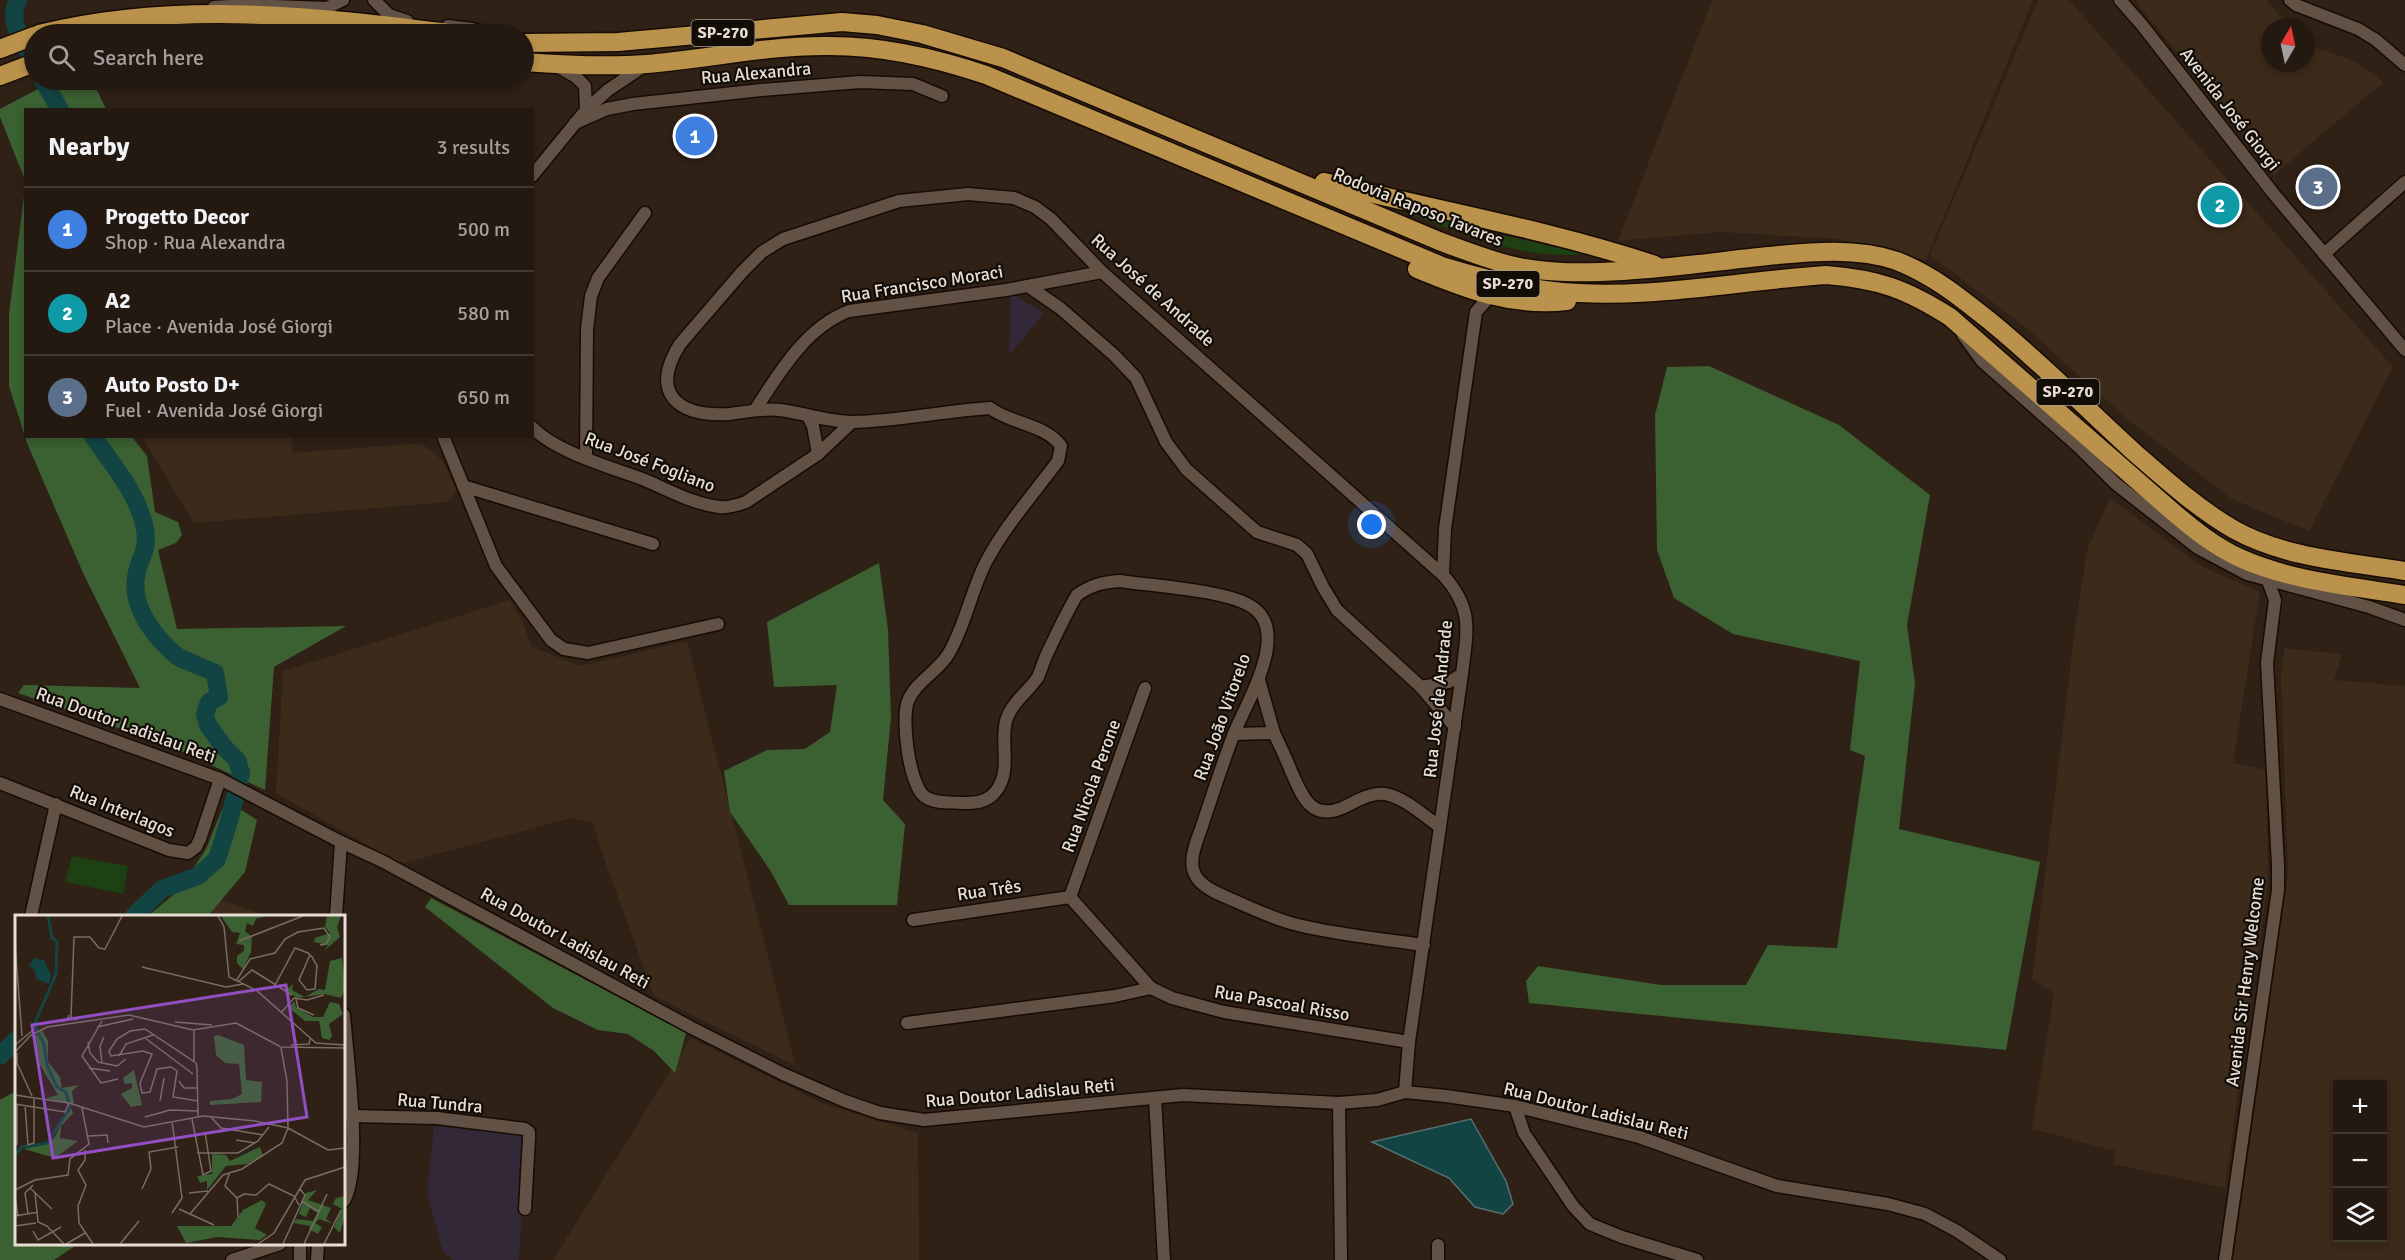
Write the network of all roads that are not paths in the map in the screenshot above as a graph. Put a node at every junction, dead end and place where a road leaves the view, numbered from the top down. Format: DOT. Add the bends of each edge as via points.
graph roads {
  1 [pos="343,0"];
  2 [pos="374,0"];
  3 [pos="2120,0"];
  4 [pos="2294,2"];
  5 [pos="202,8"];
  6 [pos="87,24"];
  7 [pos="381,24"];
  8 [pos="437,24"];
  9 [pos="24,41"];
  10 [pos="534,43"];
  11 [pos="2,49"];
  12 [pos="534,63"];
  13 [pos="647,63"];
  14 [pos="553,64"];
  15 [pos="2405,65"];
  16 [pos="24,67"];
  17 [pos="5,74"];
  18 [pos="942,96"];
  19 [pos="586,110"];
  20 [pos="576,123"];
  21 [pos="1267,168"];
  22 [pos="534,174"];
  23 [pos="2405,182"];
  24 [pos="1310,212"];
  25 [pos="645,213"];
  26 [pos="2324,254"];
  27 [pos="1664,268"];
  28 [pos="1102,272"];
  29 [pos="1457,285"];
  30 [pos="1028,286"];
  31 [pos="1637,293"];
  32 [pos="1490,296"];
  33 [pos="1476,312"];
  34 [pos="1950,317"];
  35 [pos="2405,350"];
  36 [pos="990,408"];
  37 [pos="755,410"];
  38 [pos="808,416"];
  39 [pos="852,422"];
  40 [pos="534,428"];
  41 [pos="445,438"];
  42 [pos="818,454"];
  43 [pos="586,457"];
  44 [pos="463,486"];
  45 [pos="653,544"];
  46 [pos="2405,563"];
  47 [pos="2361,564"];
  48 [pos="2405,571"];
  49 [pos="1443,575"];
  50 [pos="2268,581"];
  51 [pos="2291,588"];
  52 [pos="2405,595"];
  53 [pos="2275,600"];
  54 [pos="2405,620"];
  55 [pos="718,624"];
  56 [pos="1462,674"];
  57 [pos="1259,680"];
  58 [pos="1421,687"];
  59 [pos="1145,688"];
  60 [pos="0,699"];
  61 [pos="1455,727"];
  62 [pos="1274,733"];
  63 [pos="1234,734"];
  64 [pos="224,781"];
  65 [pos="0,783"];
  66 [pos="56,804"];
  67 [pos="1440,827"];
  68 [pos="341,842"];
  69 [pos="1070,897"];
  70 [pos="31,915"];
  71 [pos="336,915"];
  72 [pos="913,920"];
  73 [pos="1424,945"];
  74 [pos="1152,988"];
  75 [pos="907,1023"];
  76 [pos="1409,1042"];
  77 [pos="345,1048"];
  78 [pos="346,1082"];
  79 [pos="1405,1092"];
  80 [pos="1155,1098"];
  81 [pos="1340,1103"];
  82 [pos="1515,1106"];
  83 [pos="352,1116"];
  84 [pos="345,1199"];
  85 [pos="525,1209"];
  86 [pos="277,1245"];
  87 [pos="318,1245"];
  88 [pos="1438,1245"];
  89 [pos="232,1260"];
  90 [pos="317,1260"];
  91 [pos="1164,1260"];
  92 [pos="1341,1260"];
  93 [pos="1438,1260"];
  94 [pos="1697,1260"];
  95 [pos="2000,1260"];
  96 [pos="2225,1260"];
  1 -- 5 [label="street" via="327,8"];
  2 -- 8 [label="street" via="395,18"];
  3 -- 26 [label="street, Avenida José Giorgi"];
  4 -- 15 [label="street" via="2358,29"];
  5 -- 6 [label="highway" via="126,15"];
  5 -- 7 [label="highway" via="267,9"];
  9 -- 11 [label="highway"];
  10 -- 21 [label="highway, Rodovia Raposo Tavares / SP-270" via="618,42 842,22 877,25 931,36 1003,58"];
  12 -- 14 [label="highway, SP-270"];
  13 -- 14 [label="highway, SP-270"];
  13 -- 19 [label="street"];
  13 -- 24 [label="highway, SP-270" via="825,46 908,53 996,80"];
  14 -- 19 [label="street" via="585,86"];
  16 -- 17 [label="highway"];
  18 -- 20 [label="street, Rua Alexandra" via="913,84 849,83 633,104 607,109"];
  19 -- 20 [label="street"];
  20 -- 22 [label="street"];
  21 -- 27 [label="highway" via="1515,225"];
  21 -- 27 [label="highway, Rodovia Raposo Tavares / SP-270" via="1439,241 1514,266 1586,272"];
  23 -- 26 [label="street"];
  24 -- 29 [label="highway" via="1375,249"];
  24 -- 31 [label="highway, SP-270" via="1483,279 1555,291"];
  25 -- 43 [label="street" via="598,278 591,296 587,328"];
  26 -- 35 [label="street, Avenida José Giorgi"];
  27 -- 47 [label="highway, Rodovia Raposo Tavares / SP-270" via="1817,251 1894,260 1950,289 2023,348 2177,490 2234,530 2297,553"];
  28 -- 30 [label="street, Rua Francisco Moraci"];
  28 -- 37 [label="street, Rua José de Andrade" via="1035,207 993,194 899,201 783,239 762,252 742,272 687,336 671,358 666,374 671,397 681,405 710,413"];
  28 -- 49 [label="street, Rua José de Andrade"];
  29 -- 32 [label="highway"];
  29 -- 33 [label="street"];
  30 -- 37 [label="street, Rua Francisco Moraci" via="858,309 834,316 819,327 783,368"];
  30 -- 58 [label="street" via="1060,309 1136,378 1166,442 1186,469 1249,526 1297,545 1307,554 1337,610"];
  31 -- 32 [label="highway" via="1535,303"];
  31 -- 34 [label="highway, SP-270" via="1793,277 1856,277 1888,284"];
  32 -- 33 [label="street"];
  33 -- 49 [label="street" via="1445,529"];
  34 -- 50 [label="street" via="1982,361 2116,484 2198,548"];
  34 -- 52 [label="highway, SP-270" via="2210,541 2271,570"];
  36 -- 39 [label="street, Rua José de Andrade"];
  36 -- 57 [label="street, Rua João Vitorelo" via="1056,440 1061,453 986,560 950,651 909,698 906,720 913,776 926,798 974,803 995,793 1004,773 1004,734 1011,708 1039,675 1077,595 1103,582 1120,581 1226,597 1251,606 1266,621 1268,631"];
  37 -- 38 [label="street, Rua José de Andrade"];
  38 -- 39 [label="street, Rua José de Andrade"];
  38 -- 42 [label="street"];
  39 -- 42 [label="street, Rua José Fogliano"];
  40 -- 43 [label="street, Rua José Fogliano" via="554,443"];
  41 -- 44 [label="street"];
  42 -- 43 [label="street, Rua José Fogliano" via="760,495 735,506 720,507"];
  44 -- 45 [label="street"];
  44 -- 55 [label="street" via="496,566 551,640 564,649 588,653"];
  46 -- 47 [label="street"];
  47 -- 48 [label="highway, Rodovia Raposo Tavares / SP-270"];
  49 -- 56 [label="street, Rua José de Andrade" via="1464,606"];
  50 -- 51 [label="street"];
  50 -- 53 [label="street"];
  51 -- 53 [label="street"];
  51 -- 54 [label="street"];
  53 -- 96 [label="street, Avenida Sir Henry Welcome" via="2267,663 2278,890"];
  56 -- 58 [label="street" via="1449,682"];
  56 -- 61 [label="street, Rua José de Andrade"];
  57 -- 62 [label="street"];
  57 -- 63 [label="street, Rua João Vitorelo"];
  58 -- 61 [label="street"];
  59 -- 69 [label="street, Rua Nicola Perone"];
  60 -- 64 [label="street, Rua Doutor Ladislau Reti"];
  61 -- 67 [label="street, Rua José de Andrade"];
  62 -- 63 [label="street"];
  62 -- 67 [label="street" via="1302,796 1319,811 1330,812 1366,797 1385,794"];
  63 -- 73 [label="street, Rua João Vitorelo" via="1193,852 1198,880 1214,892 1298,925"];
  64 -- 66 [label="street, Rua Interlagos" via="196,847 188,853 169,850"];
  64 -- 68 [label="street, Rua Doutor Ladislau Reti"];
  65 -- 66 [label="street, Rua Interlagos"];
  66 -- 70 [label="street"];
  67 -- 73 [label="street, Rua José de Andrade"];
  68 -- 71 [label="street"];
  68 -- 80 [label="street, Rua Doutor Ladislau Reti" via="773,1069 880,1113 924,1120"];
  69 -- 72 [label="street, Rua Três"];
  69 -- 74 [label="street, Rua Pascoal Risso"];
  73 -- 76 [label="street, Rua José de Andrade"];
  74 -- 75 [label="street"];
  74 -- 76 [label="street, Rua Pascoal Risso" via="1172,998 1224,1012"];
  76 -- 79 [label="street, Rua José de Andrade"];
  77 -- 78 [label="street"];
  78 -- 83 [label="street"];
  79 -- 81 [label="street, Rua Doutor Ladislau Reti" via="1377,1100"];
  79 -- 82 [label="street, Rua Doutor Ladislau Reti"];
  80 -- 81 [label="street, Rua Doutor Ladislau Reti" via="1183,1095"];
  80 -- 91 [label="street"];
  81 -- 92 [label="street"];
  82 -- 94 [label="street" via="1524,1133 1573,1206 1590,1224"];
  82 -- 95 [label="street, Rua Doutor Ladislau Reti" via="1639,1137 1777,1186 1888,1204 1925,1215"];
  83 -- 84 [label="street" via="352,1176"];
  83 -- 85 [label="street, Rua Tundra" via="437,1118 529,1132"];
  86 -- 89 [label="street"];
  87 -- 90 [label="street"];
  88 -- 93 [label="street"];
}
